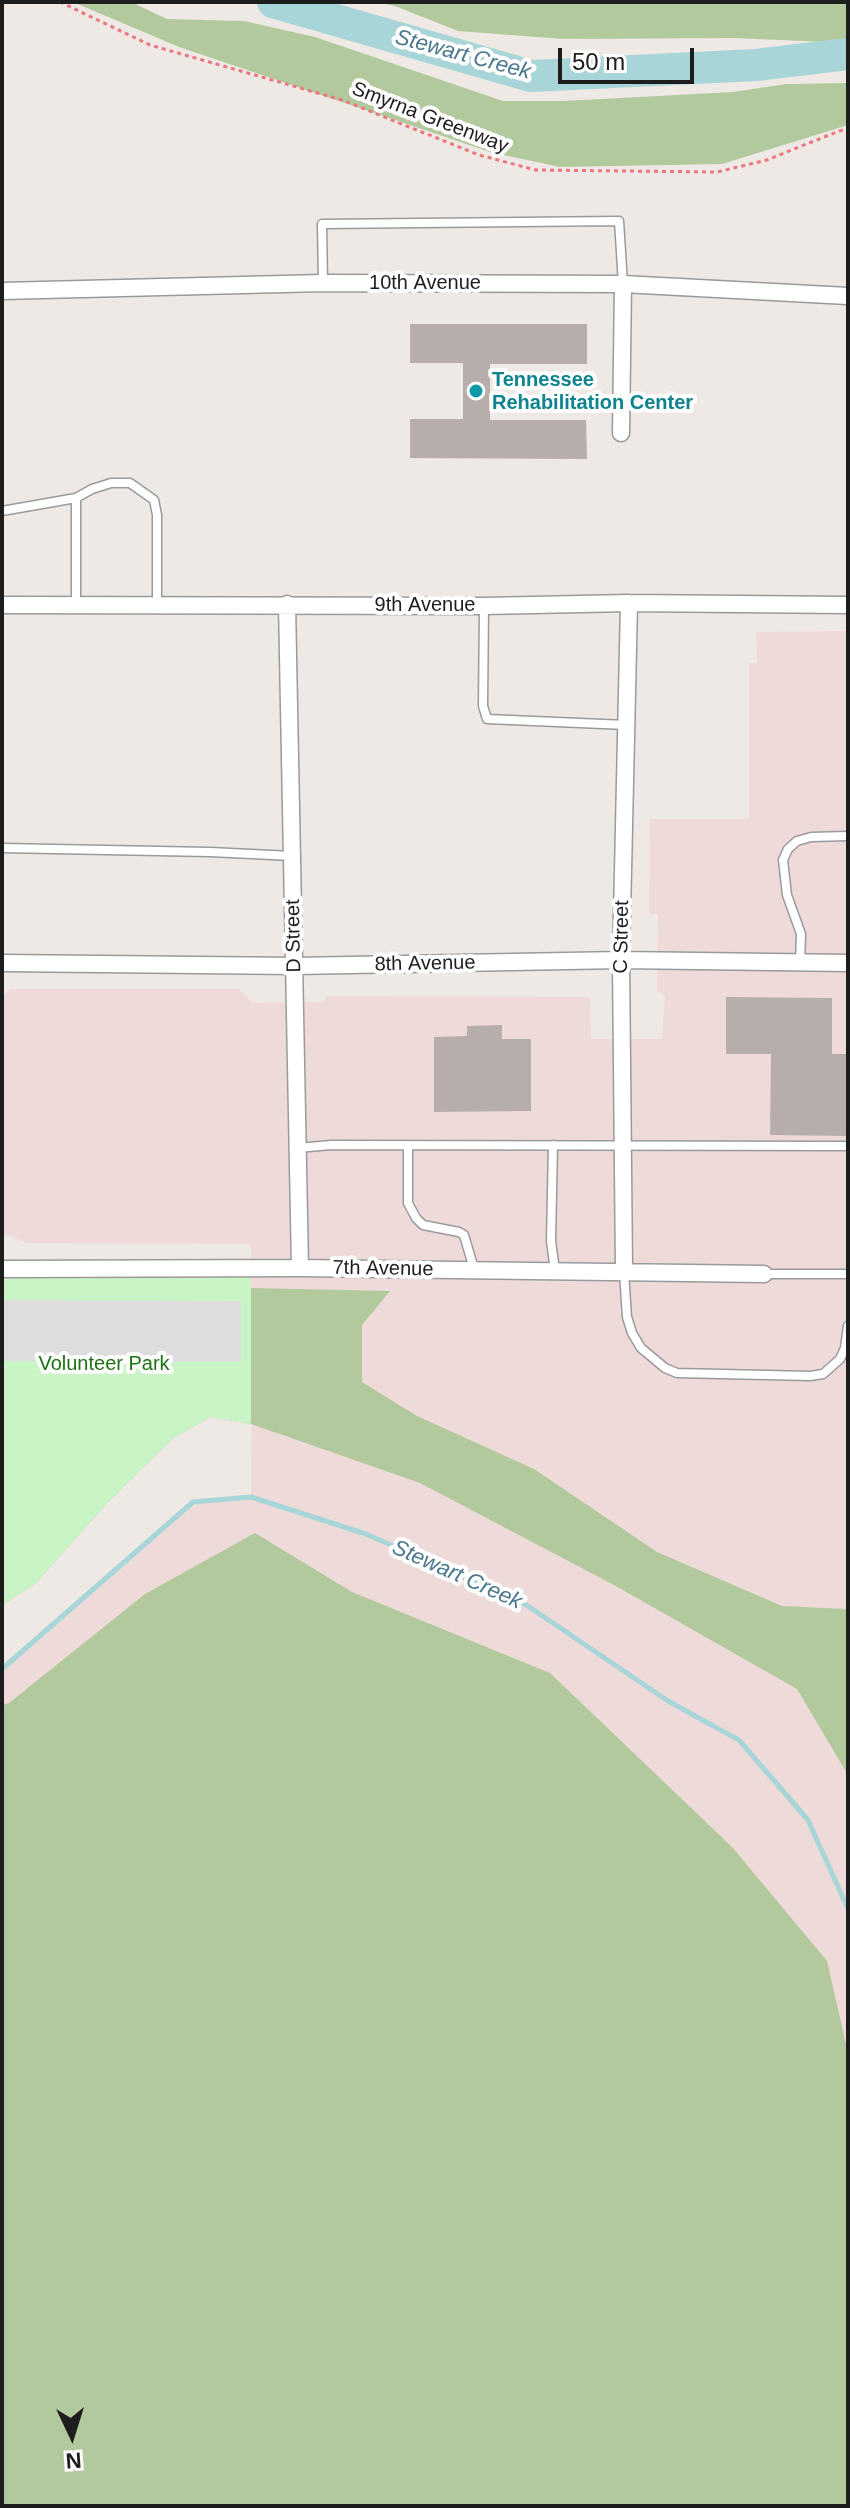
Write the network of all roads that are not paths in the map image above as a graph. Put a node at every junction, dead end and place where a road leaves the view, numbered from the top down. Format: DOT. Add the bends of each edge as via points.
graph roads {
  1 [pos="323,283"];
  2 [pos="623,284"];
  3 [pos="2,291"];
  4 [pos="848,296"];
  5 [pos="621,433"];
  6 [pos="76,498"];
  7 [pos="2,511"];
  8 [pos="629,603"];
  9 [pos="287,604"];
  10 [pos="2,605"];
  11 [pos="76,605"];
  12 [pos="157,605"];
  13 [pos="848,605"];
  14 [pos="484,606"];
  15 [pos="626,725"];
  16 [pos="848,836"];
  17 [pos="2,848"];
  18 [pos="292,856"];
  19 [pos="621,960"];
  20 [pos="800,962"];
  21 [pos="2,963"];
  22 [pos="848,963"];
  23 [pos="295,966"];
  24 [pos="408,1145"];
  25 [pos="553,1145"];
  26 [pos="623,1145"];
  27 [pos="848,1146"];
  28 [pos="298,1148"];
  29 [pos="300,1268"];
  30 [pos="2,1269"];
  31 [pos="475,1270"];
  32 [pos="555,1271"];
  33 [pos="624,1272"];
  34 [pos="764,1274"];
  35 [pos="848,1274"];
  36 [pos="848,1326"];
  1 -- 2 [label="street, 10th Avenue"];
  1 -- 2 [label="lane" via="322,224 619,221"];
  1 -- 3 [label="street, 10th Avenue"];
  2 -- 4 [label="street, 10th Avenue"];
  2 -- 5 [label="street"];
  6 -- 7 [label="lane"];
  6 -- 11 [label="lane"];
  6 -- 12 [label="lane" via="111,483 130,483 154,500"];
  8 -- 13 [label="street, 9th Avenue"];
  8 -- 14 [label="street, 9th Avenue"];
  8 -- 15 [label="street, C Street"];
  9 -- 12 [label="street, 9th Avenue"];
  9 -- 14 [label="street, 9th Avenue"];
  9 -- 18 [label="street, D Street"];
  10 -- 11 [label="street, 9th Avenue"];
  11 -- 12 [label="street, 9th Avenue"];
  14 -- 15 [label="lane" via="487,719"];
  15 -- 19 [label="street, C Street"];
  16 -- 20 [label="lane" via="797,841 783,860 787,895 801,934"];
  17 -- 18 [label="lane"];
  18 -- 23 [label="street, D Street"];
  19 -- 20 [label="street, 8th Avenue"];
  19 -- 23 [label="street, 8th Avenue"];
  19 -- 26 [label="street, C Street"];
  20 -- 22 [label="street, 8th Avenue"];
  21 -- 23 [label="street, 8th Avenue"];
  23 -- 28 [label="street, D Street"];
  24 -- 25 [label="lane"];
  24 -- 28 [label="lane"];
  24 -- 31 [label="lane" via="408,1203 416,1218 423,1225 464,1235"];
  25 -- 26 [label="lane"];
  25 -- 32 [label="lane"];
  26 -- 27 [label="lane"];
  26 -- 33 [label="street, C Street"];
  28 -- 29 [label="street, D Street"];
  29 -- 30 [label="street, 7th Avenue"];
  29 -- 31 [label="street, 7th Avenue"];
  31 -- 32 [label="street, 7th Avenue"];
  32 -- 33 [label="street, 7th Avenue"];
  33 -- 34 [label="street, 7th Avenue"];
  33 -- 36 [label="lane" via="632,1333 654,1360 677,1373 823,1374 840,1359"];
  34 -- 35 [label="lane"];
}
